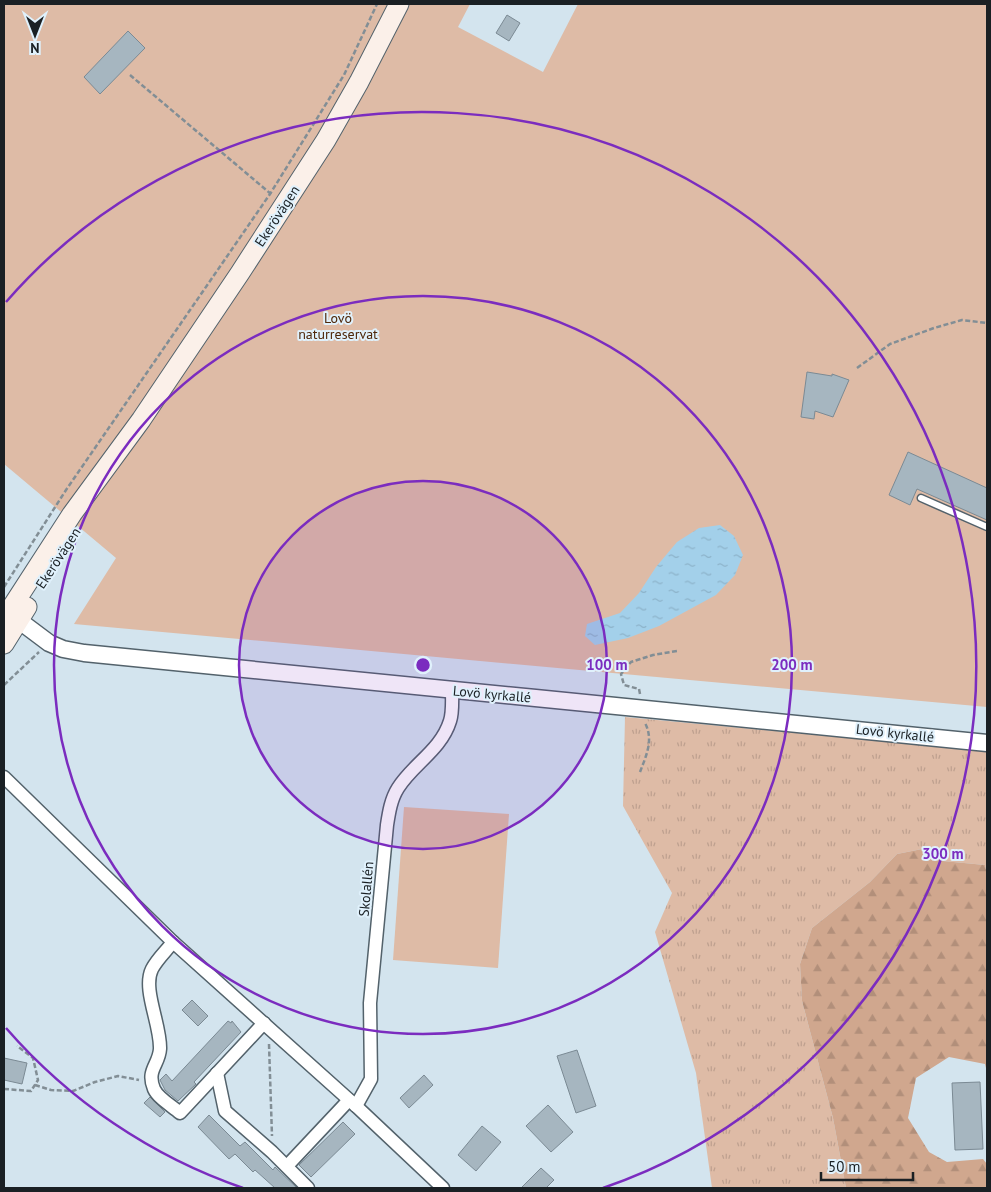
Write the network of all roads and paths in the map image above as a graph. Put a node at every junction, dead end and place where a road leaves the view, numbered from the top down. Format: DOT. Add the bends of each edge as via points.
graph roads {
  1 [pos="377,4"];
  2 [pos="399,4"];
  3 [pos="130,75"];
  4 [pos="277,199"];
  5 [pos="987,323"];
  6 [pos="857,368"];
  7 [pos="921,498"];
  8 [pos="987,527"];
  9 [pos="4,587"];
  10 [pos="10,617"];
  11 [pos="49,643"];
  12 [pos="4,644"];
  13 [pos="677,652"];
  14 [pos="4,685"];
  15 [pos="452,690"];
  16 [pos="641,707"];
  17 [pos="987,743"];
  18 [pos="640,772"];
  19 [pos="4,778"];
  20 [pos="173,942"];
  21 [pos="266,1025"];
  22 [pos="17,1046"];
  23 [pos="217,1073"];
  24 [pos="153,1082"];
  25 [pos="35,1085"];
  26 [pos="4,1089"];
  27 [pos="352,1103"];
  28 [pos="272,1152"];
  29 [pos="287,1166"];
  30 [pos="308,1188"];
  31 [pos="442,1188"];
  1 -- 4 [label="path" via="344,75"];
  2 -- 4 [label="main road, Ekerövägen" via="326,140"];
  3 -- 4 [label="path"];
  4 -- 9 [label="path" via="66,490"];
  4 -- 10 [label="main road, Ekerövägen" via="141,420 72,514"];
  5 -- 6 [label="path" via="962,320 934,328 890,344"];
  7 -- 8 [label="lane"];
  10 -- 11 [label="street, Lovö kyrkallé"];
  10 -- 12 [label="main road, Ekerövägen"];
  11 -- 14 [label="path"];
  11 -- 15 [label="street, Lovö kyrkallé" via="84,653"];
  13 -- 16 [label="path" via="631,662 621,674 624,685 639,689"];
  15 -- 16 [label="street, Lovö kyrkallé"];
  15 -- 27 [label="street, Skolallén" via="450,721 437,747 398,788 392,800 370,1003 371,1079"];
  16 -- 17 [label="street, Lovö kyrkallé"];
  16 -- 18 [label="path" via="650,737"];
  19 -- 20 [label="street"];
  20 -- 21 [label="street"];
  20 -- 24 [label="street" via="151,970 149,990 160,1050 151,1074"];
  21 -- 23 [label="street"];
  21 -- 27 [label="street"];
  21 -- 28 [label="path"];
  22 -- 25 [label="path" via="33,1058 38,1080"];
  23 -- 24 [label="street" via="180,1113 155,1090"];
  23 -- 28 [label="street" via="225,1111"];
  24 -- 25 [label="path" via="118,1076 73,1092"];
  25 -- 26 [label="path" via="31,1091"];
  27 -- 29 [label="street, Skolallén"];
  27 -- 31 [label="street"];
  28 -- 29 [label="street"];
  29 -- 30 [label="street"];
}
